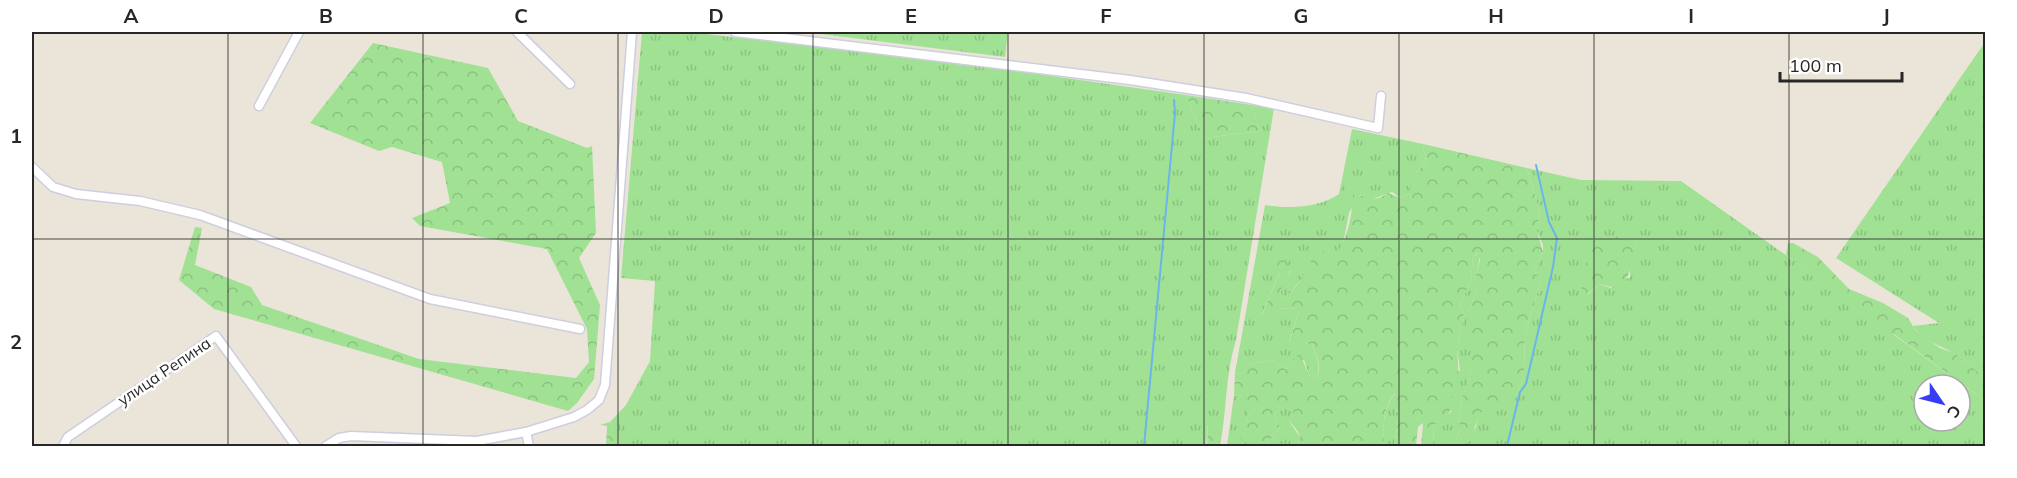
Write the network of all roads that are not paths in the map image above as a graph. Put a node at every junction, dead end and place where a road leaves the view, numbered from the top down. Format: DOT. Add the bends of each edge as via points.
graph roads {
  1 [pos="299,32"];
  2 [pos="517,32"];
  3 [pos="632,32"];
  4 [pos="735,32"];
  5 [pos="570,84"];
  6 [pos="1381,96"];
  7 [pos="259,106"];
  8 [pos="32,167"];
  9 [pos="580,329"];
  10 [pos="526,432"];
  11 [pos="63,447"];
  12 [pos="296,447"];
  13 [pos="326,447"];
  14 [pos="529,447"];
  1 -- 7 [label="street"];
  2 -- 5 [label="street"];
  3 -- 10 [label="street" via="605,385 599,400 587,410"];
  4 -- 6 [label="street" via="1130,80 1246,98 1378,128"];
  8 -- 9 [label="street" via="53,187 76,194 140,201 200,215 429,298"];
  10 -- 13 [label="street" via="477,441 351,436 339,438"];
  10 -- 14 [label="street"];
  11 -- 12 [label="street, улица Репина" via="68,436 216,336"];
}
